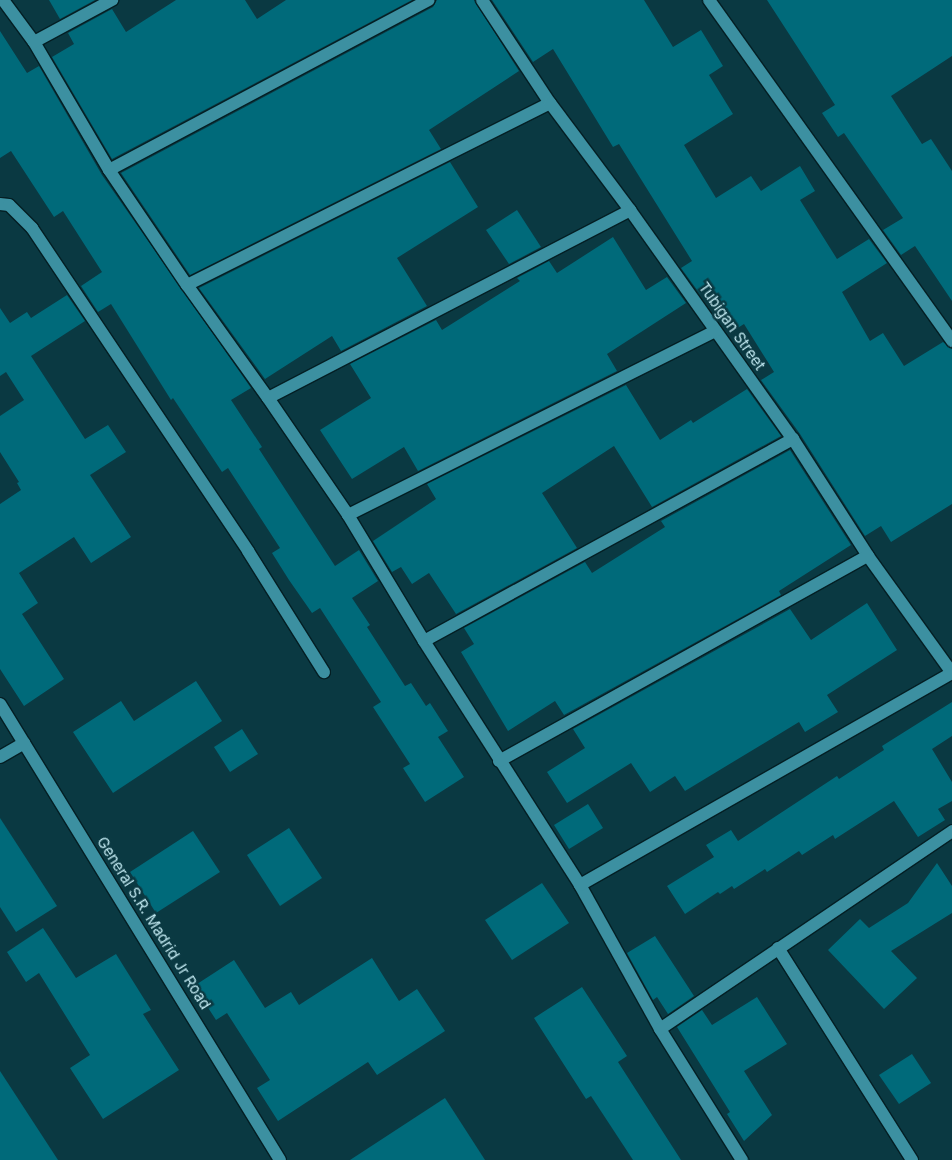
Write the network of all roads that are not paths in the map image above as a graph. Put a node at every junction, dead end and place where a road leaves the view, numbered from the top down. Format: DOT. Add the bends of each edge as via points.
graph roads {
  1 [pos="3,0"];
  2 [pos="112,0"];
  3 [pos="429,0"];
  4 [pos="482,0"];
  5 [pos="709,0"];
  6 [pos="34,42"];
  7 [pos="550,103"];
  8 [pos="109,170"];
  9 [pos="0,204"];
  10 [pos="630,210"];
  11 [pos="187,285"];
  12 [pos="715,330"];
  13 [pos="952,341"];
  14 [pos="268,398"];
  15 [pos="793,439"];
  16 [pos="348,515"];
  17 [pos="868,556"];
  18 [pos="424,641"];
  19 [pos="324,672"];
  20 [pos="952,673"];
  21 [pos="0,704"];
  22 [pos="24,743"];
  23 [pos="0,756"];
  24 [pos="499,761"];
  25 [pos="952,831"];
  26 [pos="580,885"];
  27 [pos="778,948"];
  28 [pos="660,1029"];
  29 [pos="280,1160"];
  30 [pos="742,1160"];
  31 [pos="912,1160"];
  1 -- 6 [label="street"];
  2 -- 6 [label="street"];
  3 -- 8 [label="street"];
  4 -- 7 [label="street, Tubigan Street"];
  5 -- 13 [label="street"];
  6 -- 8 [label="street"];
  7 -- 10 [label="street, Tubigan Street"];
  7 -- 11 [label="street"];
  8 -- 11 [label="street"];
  9 -- 19 [label="street" via="9,206 32,228 248,551"];
  10 -- 12 [label="street, Tubigan Street"];
  10 -- 14 [label="street"];
  11 -- 14 [label="street"];
  12 -- 15 [label="street, Tubigan Street"];
  12 -- 16 [label="street"];
  14 -- 16 [label="street"];
  15 -- 17 [label="street, Tubigan Street"];
  15 -- 18 [label="street"];
  16 -- 18 [label="street"];
  17 -- 20 [label="street, Tubigan Street"];
  17 -- 24 [label="street"];
  18 -- 24 [label="street"];
  20 -- 26 [label="street"];
  21 -- 22 [label="street, General S.R. Madrid Jr Road"];
  22 -- 23 [label="street"];
  22 -- 29 [label="street, General S.R. Madrid Jr Road"];
  24 -- 26 [label="street"];
  25 -- 27 [label="street"];
  26 -- 28 [label="street"];
  27 -- 28 [label="street"];
  27 -- 31 [label="street"];
  28 -- 30 [label="street"];
}
